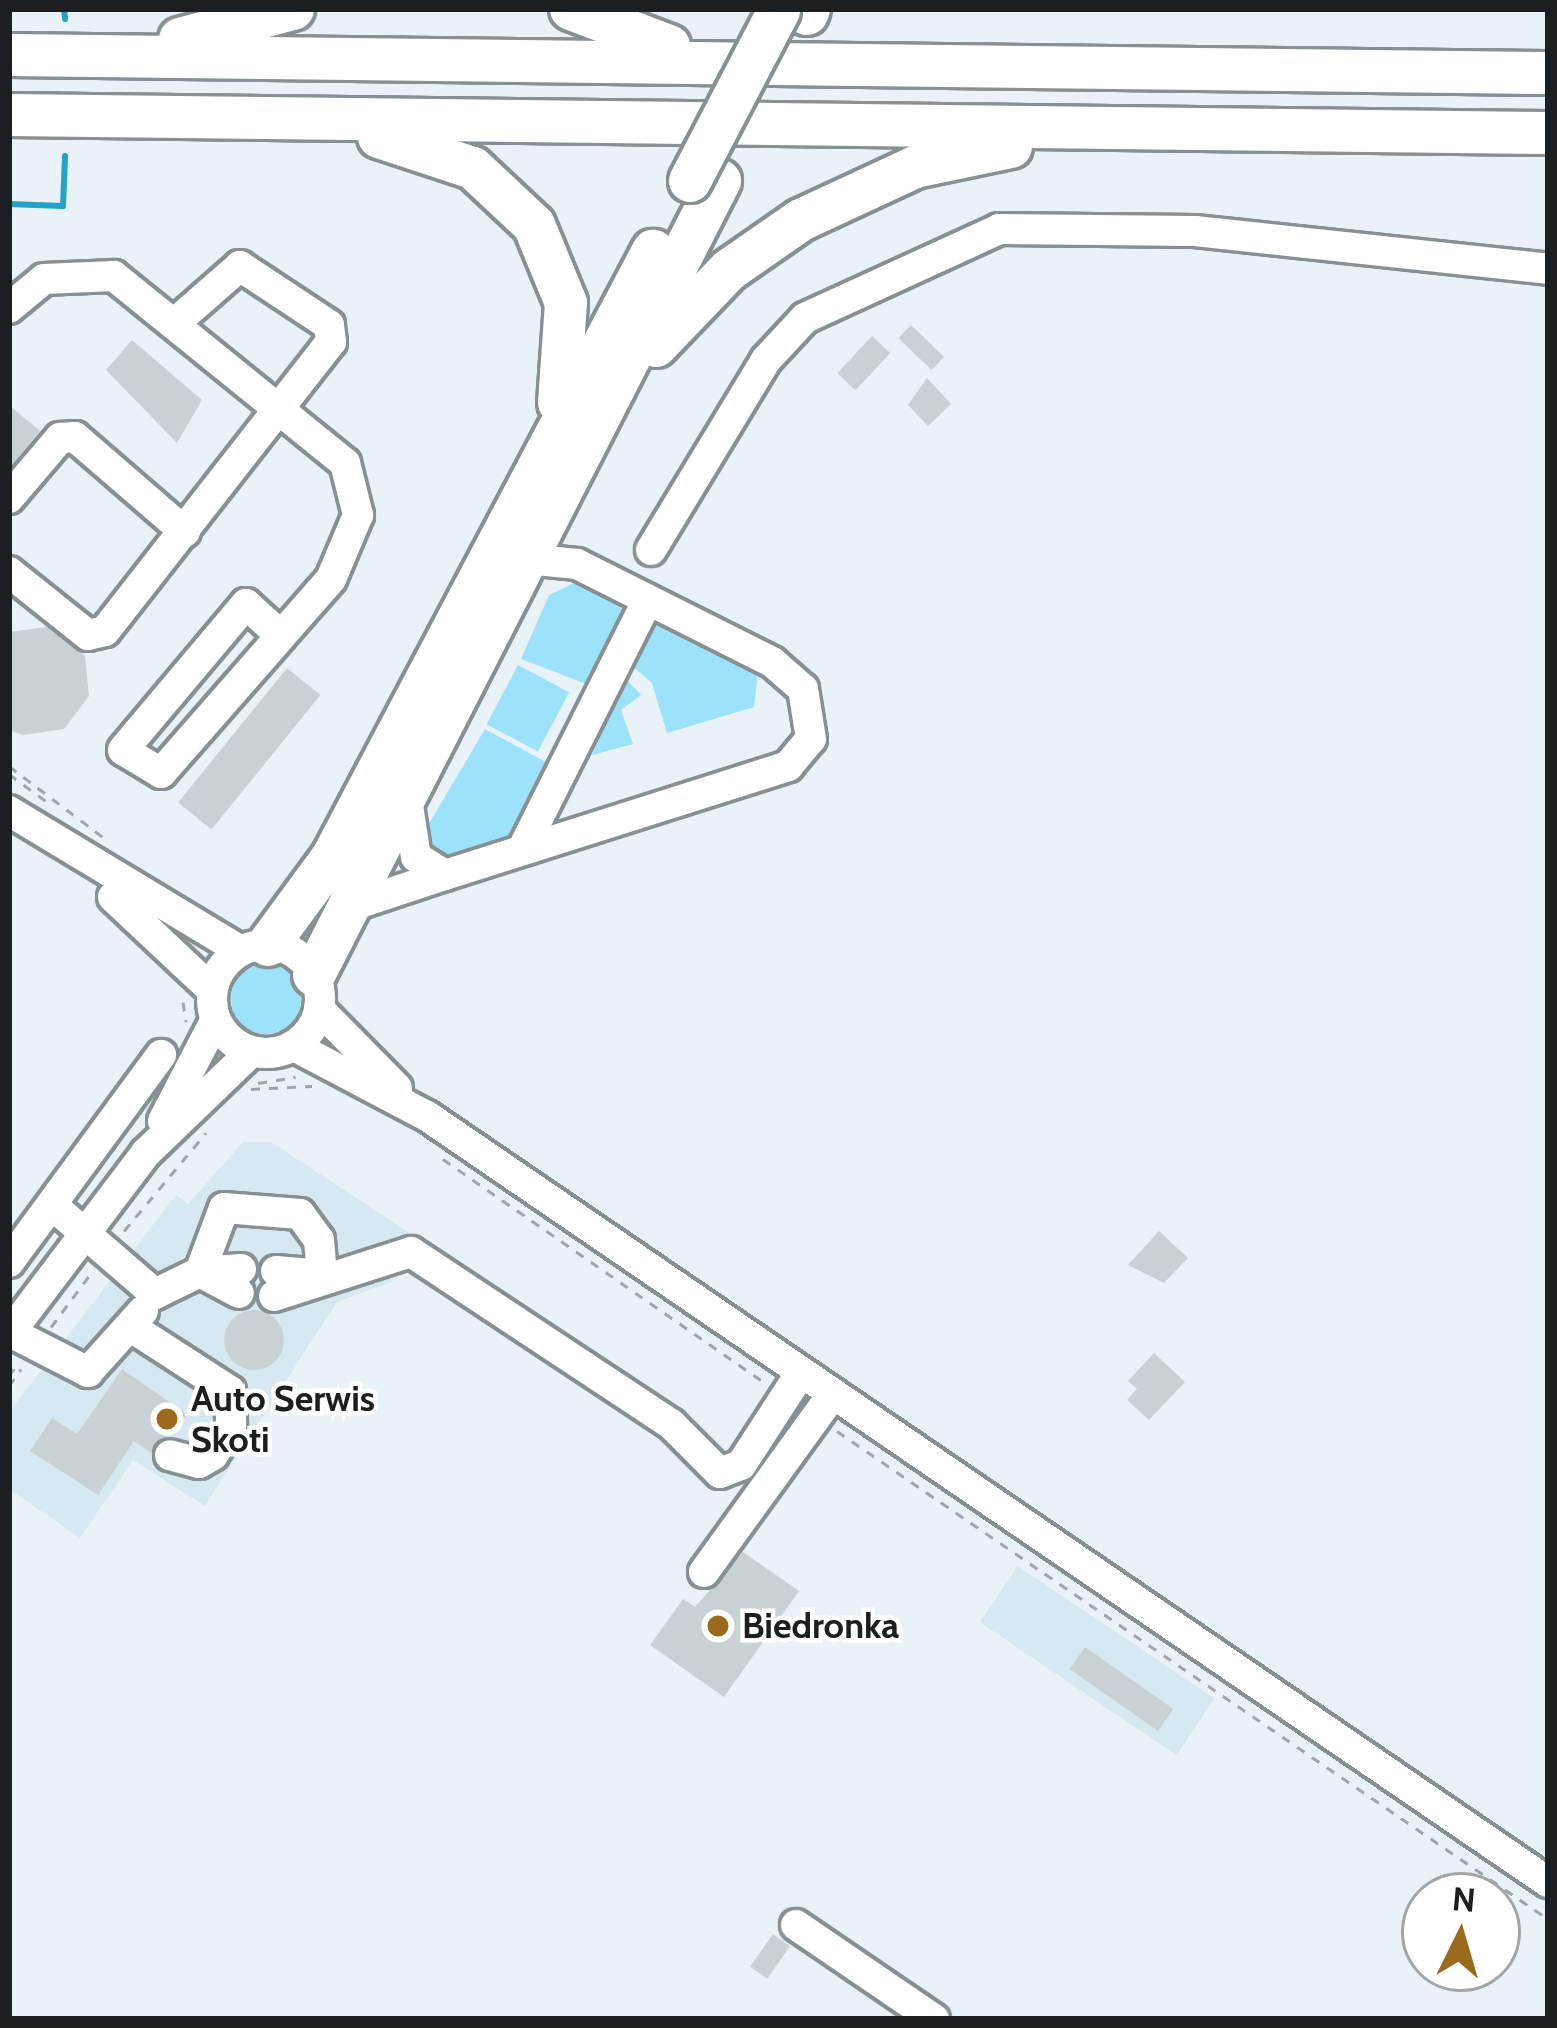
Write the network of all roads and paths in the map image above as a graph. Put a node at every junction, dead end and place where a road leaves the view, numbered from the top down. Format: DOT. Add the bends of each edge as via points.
graph roads {
  1 [pos="293,9"];
  2 [pos="571,9"];
  3 [pos="794,11"];
  4 [pos="28,55"];
  5 [pos="803,65"];
  6 [pos="1548,74"];
  7 [pos="9,115"];
  8 [pos="259,118"];
  9 [pos="1160,130"];
  10 [pos="1548,134"];
  11 [pos="705,181"];
  12 [pos="1548,268"];
  13 [pos="9,308"];
  14 [pos="176,322"];
  15 [pos="284,412"];
  16 [pos="598,424"];
  17 [pos="532,482"];
  18 [pos="9,498"];
  19 [pos="185,532"];
  20 [pos="651,550"];
  21 [pos="526,559"];
  22 [pos="9,572"];
  23 [pos="648,599"];
  24 [pos="281,636"];
  25 [pos="407,789"];
  26 [pos="9,811"];
  27 [pos="522,850"];
  28 [pos="74,859"];
  29 [pos="445,875"];
  30 [pos="342,909"];
  31 [pos="255,948"];
  32 [pos="317,992"];
  33 [pos="214,1005"];
  34 [pos="294,1046"];
  35 [pos="250,1052"];
  36 [pos="161,1055"];
  37 [pos="428,1116"];
  38 [pos="146,1153"];
  39 [pos="52,1205"];
  40 [pos="80,1239"];
  41 [pos="549,1239"];
  42 [pos="9,1262"];
  43 [pos="200,1272"];
  44 [pos="322,1275"];
  45 [pos="240,1281"];
  46 [pos="275,1284"];
  47 [pos="155,1294"];
  48 [pos="131,1327"];
  49 [pos="10,1333"];
  50 [pos="793,1385"];
  51 [pos="824,1407"];
  52 [pos="170,1455"];
  53 [pos="720,1473"];
  54 [pos="747,1517"];
  55 [pos="704,1571"];
  56 [pos="1548,1882"];
  57 [pos="1548,1919"];
  58 [pos="796,1924"];
  59 [pos="934,2019"];
  1 -- 4 [label="highway" via="222,32"];
  2 -- 5 [label="highway" via="644,42"];
  3 -- 11 [label="highway"];
  4 -- 5 [label="highway"];
  5 -- 6 [label="highway"];
  7 -- 8 [label="highway"];
  8 -- 9 [label="highway"];
  8 -- 17 [label="highway" via="450,156 534,225 569,331"];
  9 -- 10 [label="highway"];
  9 -- 16 [label="highway" via="957,156 840,198 700,296"];
  11 -- 16 [label="highway"];
  11 -- 17 [label="highway"];
  12 -- 20 [label="street" via="1196,231 999,229 805,318 766,360"];
  13 -- 14 [label="street" via="44,279 84,271 114,276"];
  14 -- 15 [label="street"];
  14 -- 15 [label="street" via="240,266 329,325 322,363"];
  15 -- 19 [label="street"];
  15 -- 24 [label="street" via="345,463 358,515 347,555"];
  16 -- 21 [label="highway"];
  17 -- 31 [label="highway" via="332,858"];
  18 -- 19 [label="street" via="60,438 75,437"];
  19 -- 22 [label="street" via="105,631 88,635"];
  21 -- 23 [label="street" via="577,563"];
  21 -- 25 [label="highway"];
  23 -- 27 [label="street"];
  23 -- 27 [label="street" via="803,689 814,721 802,758"];
  24 -- 24 [label="street" via="161,773 123,750 246,604"];
  25 -- 29 [label="street" via="416,857"];
  25 -- 30 [label="highway"];
  26 -- 28 [label="street"];
  27 -- 29 [label="street"];
  28 -- 31 [label="street"];
  28 -- 33 [label="street"];
  29 -- 30 [label="street"];
  30 -- 32 [label="highway"];
  31 -- 32 [label="street"];
  31 -- 33 [label="street"];
  32 -- 34 [label="street"];
  32 -- 37 [label="street"];
  33 -- 35 [label="street"];
  33 -- 38 [label="street"];
  34 -- 35 [label="street"];
  34 -- 37 [label="street"];
  35 -- 38 [label="street"];
  36 -- 39 [label="street"];
  37 -- 50 [label="street"];
  38 -- 40 [label="street"];
  39 -- 40 [label="street"];
  39 -- 42 [label="street"];
  40 -- 47 [label="street"];
  40 -- 49 [label="street"];
  41 -- 50 [label="path"];
  43 -- 44 [label="street" via="224,1208 300,1214 319,1240"];
  43 -- 45 [label="street"];
  43 -- 47 [label="street"];
  44 -- 46 [label="street"];
  44 -- 53 [label="street" via="411,1252 670,1424"];
  47 -- 48 [label="street"];
  48 -- 49 [label="street" via="88,1372"];
  48 -- 52 [label="street" via="230,1391 235,1408 213,1455 199,1463"];
  50 -- 51 [label="street"];
  50 -- 53 [label="street" via="741,1465"];
  51 -- 54 [label="street"];
  51 -- 56 [label="street"];
  51 -- 57 [label="path"];
  53 -- 54 [label="street"];
  54 -- 55 [label="street"];
  58 -- 59 [label="street"];
}
